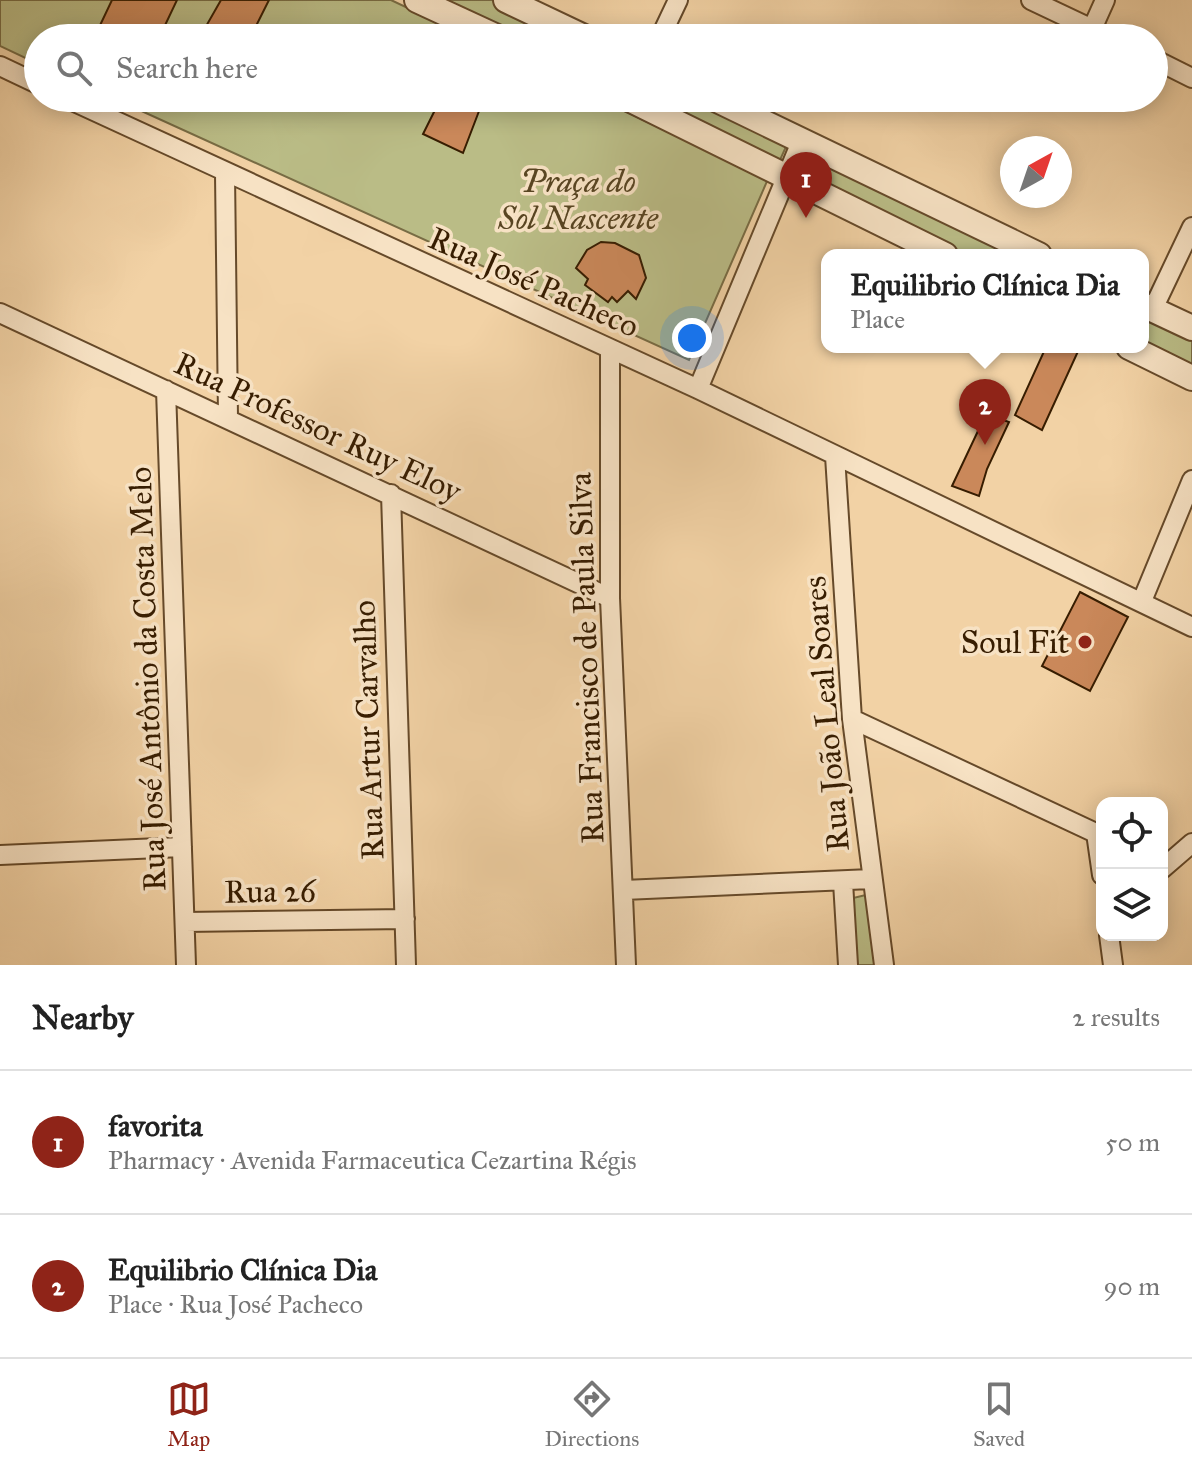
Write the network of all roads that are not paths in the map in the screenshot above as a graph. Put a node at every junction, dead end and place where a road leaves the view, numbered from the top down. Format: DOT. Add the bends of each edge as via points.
graph roads {
  1 [pos="417,0"];
  2 [pos="506,0"];
  3 [pos="678,0"];
  4 [pos="1031,0"];
  5 [pos="1105,0"];
  6 [pos="469,24"];
  7 [pos="557,24"];
  8 [pos="667,24"];
  9 [pos="1081,24"];
  10 [pos="1094,24"];
  11 [pos="0,66"];
  12 [pos="1168,66"];
  13 [pos="24,77"];
  14 [pos="1192,78"];
  15 [pos="95,112"];
  16 [pos="655,112"];
  17 [pos="741,112"];
  18 [pos="801,142"];
  19 [pos="225,174"];
  20 [pos="787,177"];
  21 [pos="1192,227"];
  22 [pos="933,249"];
  23 [pos="1026,249"];
  24 [pos="1149,305"];
  25 [pos="1149,307"];
  26 [pos="0,313"];
  27 [pos="1192,328"];
  28 [pos="610,349"];
  29 [pos="1141,353"];
  30 [pos="1192,378"];
  31 [pos="698,389"];
  32 [pos="166,390"];
  33 [pos="228,417"];
  34 [pos="835,456"];
  35 [pos="1192,480"];
  36 [pos="391,494"];
  37 [pos="610,598"];
  38 [pos="1142,601"];
  39 [pos="1192,627"];
  40 [pos="852,719"];
  41 [pos="1096,833"];
  42 [pos="1192,843"];
  43 [pos="182,847"];
  44 [pos="0,855"];
  45 [pos="1168,863"];
  46 [pos="871,879"];
  47 [pos="843,882"];
  48 [pos="624,890"];
  49 [pos="405,919"];
  50 [pos="185,922"];
  51 [pos="1110,941"];
  52 [pos="186,965"];
  53 [pos="406,965"];
  54 [pos="626,965"];
  55 [pos="848,965"];
  56 [pos="884,965"];
  57 [pos="1113,965"];
  1 -- 6 [label="street"];
  2 -- 7 [label="street"];
  3 -- 8 [label="street"];
  4 -- 9 [label="street"];
  5 -- 10 [label="street"];
  11 -- 13 [label="street"];
  12 -- 14 [label="street"];
  15 -- 19 [label="street, Rua José Pacheco"];
  16 -- 20 [label="street"];
  17 -- 18 [label="street"];
  18 -- 20 [label="street"];
  18 -- 23 [label="street"];
  19 -- 28 [label="street, Rua José Pacheco"];
  19 -- 33 [label="street"];
  20 -- 22 [label="street"];
  20 -- 31 [label="street"];
  21 -- 24 [label="street"];
  25 -- 27 [label="street"];
  26 -- 32 [label="street, Rua Professor Ruy Eloy"];
  28 -- 31 [label="street, Rua José Pacheco"];
  28 -- 37 [label="street, Rua Francisco de Paula Silva"];
  29 -- 30 [label="street"];
  31 -- 34 [label="street, Rua José Pacheco"];
  32 -- 33 [label="street, Rua Professor Ruy Eloy"];
  32 -- 43 [label="street, Rua José Antônio da Costa Melo"];
  33 -- 36 [label="street, Rua Professor Ruy Eloy"];
  34 -- 38 [label="street, Rua José Pacheco"];
  34 -- 40 [label="street, Rua João Leal Soares"];
  35 -- 38 [label="street"];
  36 -- 37 [label="street, Rua Professor Ruy Eloy"];
  36 -- 49 [label="street, Rua Artur Carvalho"];
  37 -- 48 [label="street, Rua Francisco de Paula Silva"];
  38 -- 39 [label="street, Rua José Pacheco"];
  40 -- 41 [label="street"];
  40 -- 46 [label="street, Rua João Leal Soares"];
  42 -- 45 [label="street"];
  43 -- 44 [label="street"];
  43 -- 50 [label="street, Rua José Antônio da Costa Melo"];
  46 -- 47 [label="street"];
  46 -- 56 [label="street, Rua João Leal Soares"];
  47 -- 48 [label="street"];
  47 -- 55 [label="street, Rua João Leal Soares"];
  48 -- 54 [label="street, Rua Francisco de Paula Silva"];
  49 -- 50 [label="street, Rua 26"];
  49 -- 53 [label="street, Rua Artur Carvalho"];
  50 -- 52 [label="street, Rua José Antônio da Costa Melo"];
  51 -- 57 [label="street"];
}
